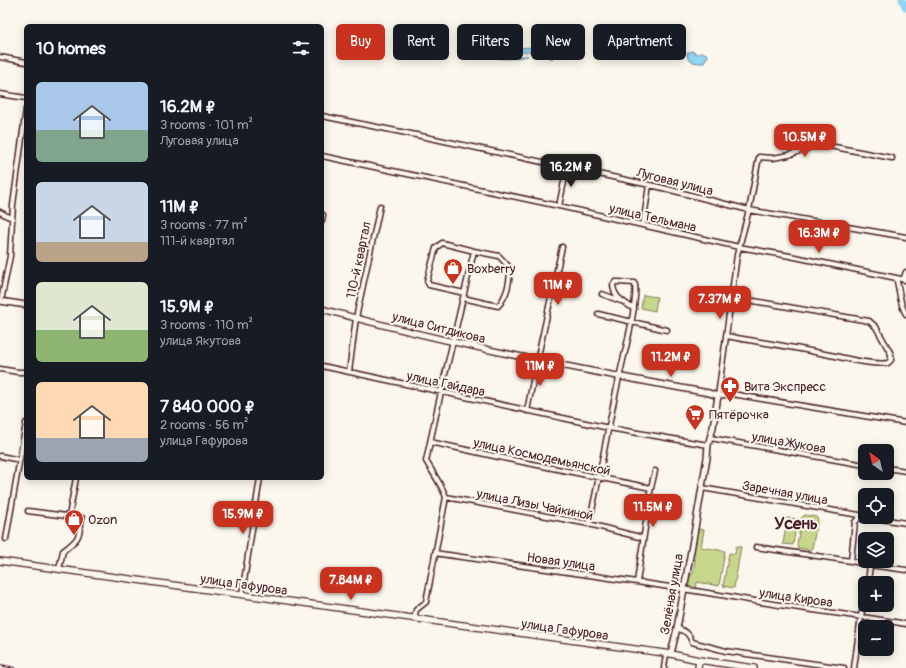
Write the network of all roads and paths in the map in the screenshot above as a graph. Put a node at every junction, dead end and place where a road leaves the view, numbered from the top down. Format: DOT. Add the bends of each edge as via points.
graph roads {
  1 [pos="0,57"];
  2 [pos="24,62"];
  3 [pos="0,94"];
  4 [pos="24,98"];
  5 [pos="324,116"];
  6 [pos="24,124"];
  7 [pos="324,156"];
  8 [pos="892,158"];
  9 [pos="567,167"];
  10 [pos="649,185"];
  11 [pos="380,206"];
  12 [pos="559,206"];
  13 [pos="749,210"];
  14 [pos="0,212"];
  15 [pos="12,218"];
  16 [pos="643,225"];
  17 [pos="906,237"];
  18 [pos="562,247"];
  19 [pos="739,247"];
  20 [pos="474,251"];
  21 [pos="906,272"];
  22 [pos="896,278"];
  23 [pos="904,280"];
  24 [pos="602,294"];
  25 [pos="463,296"];
  26 [pos="731,298"];
  27 [pos="1,301"];
  28 [pos="621,301"];
  29 [pos="24,305"];
  30 [pos="634,309"];
  31 [pos="324,310"];
  32 [pos="598,314"];
  33 [pos="906,314"];
  34 [pos="356,318"];
  35 [pos="632,322"];
  36 [pos="667,330"];
  37 [pos="726,336"];
  38 [pos="452,342"];
  39 [pos="537,360"];
  40 [pos="324,366"];
  41 [pos="0,369"];
  42 [pos="24,372"];
  43 [pos="349,372"];
  44 [pos="619,377"];
  45 [pos="440,392"];
  46 [pos="718,396"];
  47 [pos="527,411"];
  48 [pos="906,423"];
  49 [pos="609,428"];
  50 [pos="24,435"];
  51 [pos="710,438"];
  52 [pos="430,442"];
  53 [pos="708,445"];
  54 [pos="0,456"];
  55 [pos="20,460"];
  56 [pos="858,464"];
  57 [pos="894,469"];
  58 [pos="655,471"];
  59 [pos="906,471"];
  60 [pos="599,478"];
  61 [pos="76,480"];
  62 [pos="260,480"];
  63 [pos="651,488"];
  64 [pos="702,488"];
  65 [pos="446,497"];
  66 [pos="28,511"];
  67 [pos="858,515"];
  68 [pos="69,516"];
  69 [pos="858,520"];
  70 [pos="894,521"];
  71 [pos="906,523"];
  72 [pos="589,524"];
  73 [pos="643,538"];
  74 [pos="6,539"];
  75 [pos="756,547"];
  76 [pos="435,553"];
  77 [pos="0,561"];
  78 [pos="851,561"];
  79 [pos="858,562"];
  80 [pos="892,568"];
  81 [pos="59,569"];
  82 [pos="906,570"];
  83 [pos="637,582"];
  84 [pos="683,589"];
  85 [pos="242,594"];
  86 [pos="862,612"];
  87 [pos="861,616"];
  88 [pos="414,619"];
  89 [pos="906,624"];
  90 [pos="677,628"];
  91 [pos="669,654"];
  92 [pos="699,660"];
  93 [pos="664,668"];
  94 [pos="698,668"];
  95 [pos="754,668"];
  96 [pos="844,668"];
  97 [pos="854,668"];
  1 -- 2 [label="street"];
  3 -- 4 [label="street"];
  5 -- 9 [label="street, Луговая улица"];
  6 -- 15 [label="street"];
  7 -- 12 [label="street, улица Тельмана"];
  8 -- 13 [label="street" via="819,144 789,155 759,157"];
  9 -- 10 [label="street, Луговая улица"];
  9 -- 12 [label="street"];
  10 -- 13 [label="street, Луговая улица"];
  10 -- 16 [label="street"];
  11 -- 34 [label="street, 110-й квартал"];
  12 -- 16 [label="street, улица Тельмана"];
  13 -- 17 [label="street, Луговая улица"];
  13 -- 19 [label="street"];
  14 -- 15 [label="street"];
  15 -- 27 [label="street" via="10,256"];
  16 -- 19 [label="street, улица Тельмана"];
  18 -- 39 [label="street"];
  19 -- 22 [label="street, улица Тельмана"];
  19 -- 26 [label="street"];
  20 -- 25 [label="street"];
  20 -- 25 [label="street" via="442,244 436,248 427,281 429,285"];
  20 -- 25 [label="street" via="499,256 510,268 510,276 504,299 498,306"];
  21 -- 23 [label="street"];
  22 -- 23 [label="street, улица Тельмана"];
  22 -- 33 [label="street"];
  24 -- 28 [label="street"];
  25 -- 38 [label="street"];
  26 -- 37 [label="street"];
  26 -- 37 [label="street" via="870,321 876,327 891,360 888,363 872,363"];
  27 -- 29 [label="street"];
  28 -- 30 [label="street"];
  28 -- 30 [label="street" via="613,289 615,282 634,283"];
  30 -- 35 [label="street"];
  31 -- 34 [label="street, улица Ситдикова"];
  32 -- 35 [label="street"];
  34 -- 38 [label="street, улица Ситдикова"];
  34 -- 43 [label="street, 110-й квартал"];
  35 -- 36 [label="street"];
  35 -- 44 [label="street"];
  37 -- 46 [label="street"];
  38 -- 39 [label="street, улица Ситдикова"];
  38 -- 45 [label="street"];
  39 -- 44 [label="street, улица Ситдикова"];
  39 -- 47 [label="street"];
  40 -- 43 [label="street, улица Гайдара"];
  41 -- 42 [label="street"];
  43 -- 45 [label="street, улица Гайдара"];
  44 -- 46 [label="street, улица Ситдикова"];
  44 -- 49 [label="street"];
  45 -- 47 [label="street, улица Гайдара"];
  45 -- 52 [label="street"];
  46 -- 48 [label="street, улица Ситдикова" via="732,394"];
  46 -- 51 [label="street, Зелёная улица"];
  47 -- 49 [label="street, улица Гайдара"];
  49 -- 53 [label="street, улица Гайдара"];
  49 -- 60 [label="street"];
  50 -- 55 [label="street"];
  51 -- 53 [label="street, Зелёная улица"];
  51 -- 56 [label="street, улица Жукова"];
  52 -- 60 [label="street, улица Космодемьянской"];
  52 -- 65 [label="street" via="426,461"];
  53 -- 64 [label="street, Зелёная улица"];
  54 -- 55 [label="street"];
  55 -- 74 [label="street"];
  57 -- 59 [label="street"];
  58 -- 63 [label="street"];
  60 -- 63 [label="street, улица Космодемьянской"];
  60 -- 72 [label="street"];
  61 -- 68 [label="street"];
  62 -- 85 [label="street"];
  63 -- 73 [label="street"];
  64 -- 67 [label="street, Заречная улица"];
  64 -- 84 [label="street, Зелёная улица"];
  65 -- 72 [label="street, улица Лизы Чайкиной"];
  65 -- 76 [label="street"];
  66 -- 68 [label="street"];
  68 -- 81 [label="street" via="82,518 75,542 63,551"];
  69 -- 78 [label="street" via="855,522"];
  70 -- 71 [label="street"];
  72 -- 73 [label="street, улица Лизы Чайкиной"];
  73 -- 83 [label="street"];
  75 -- 78 [label="street"];
  76 -- 83 [label="street, Новая улица"];
  76 -- 88 [label="street" via="426,602 416,610"];
  77 -- 81 [label="main road, улица Гафурова"];
  78 -- 79 [label="street"];
  80 -- 82 [label="street"];
  81 -- 85 [label="main road, улица Гафурова"];
  83 -- 84 [label="street, Новая улица"];
  84 -- 87 [label="street, улица Кирова"];
  84 -- 90 [label="street, Зелёная улица"];
  85 -- 88 [label="main road, улица Гафурова"];
  86 -- 87 [label="street"];
  87 -- 89 [label="street, улица Кирова"];
  87 -- 97 [label="street"];
  88 -- 91 [label="main road, улица Гафурова"];
  90 -- 91 [label="street, Зелёная улица"];
  90 -- 96 [label="street" via="689,634 692,642 726,651"];
  91 -- 92 [label="main road, улица Гафурова"];
  91 -- 93 [label="street"];
  92 -- 94 [label="main road"];
  92 -- 95 [label="main road, улица Гафурова"];
}
